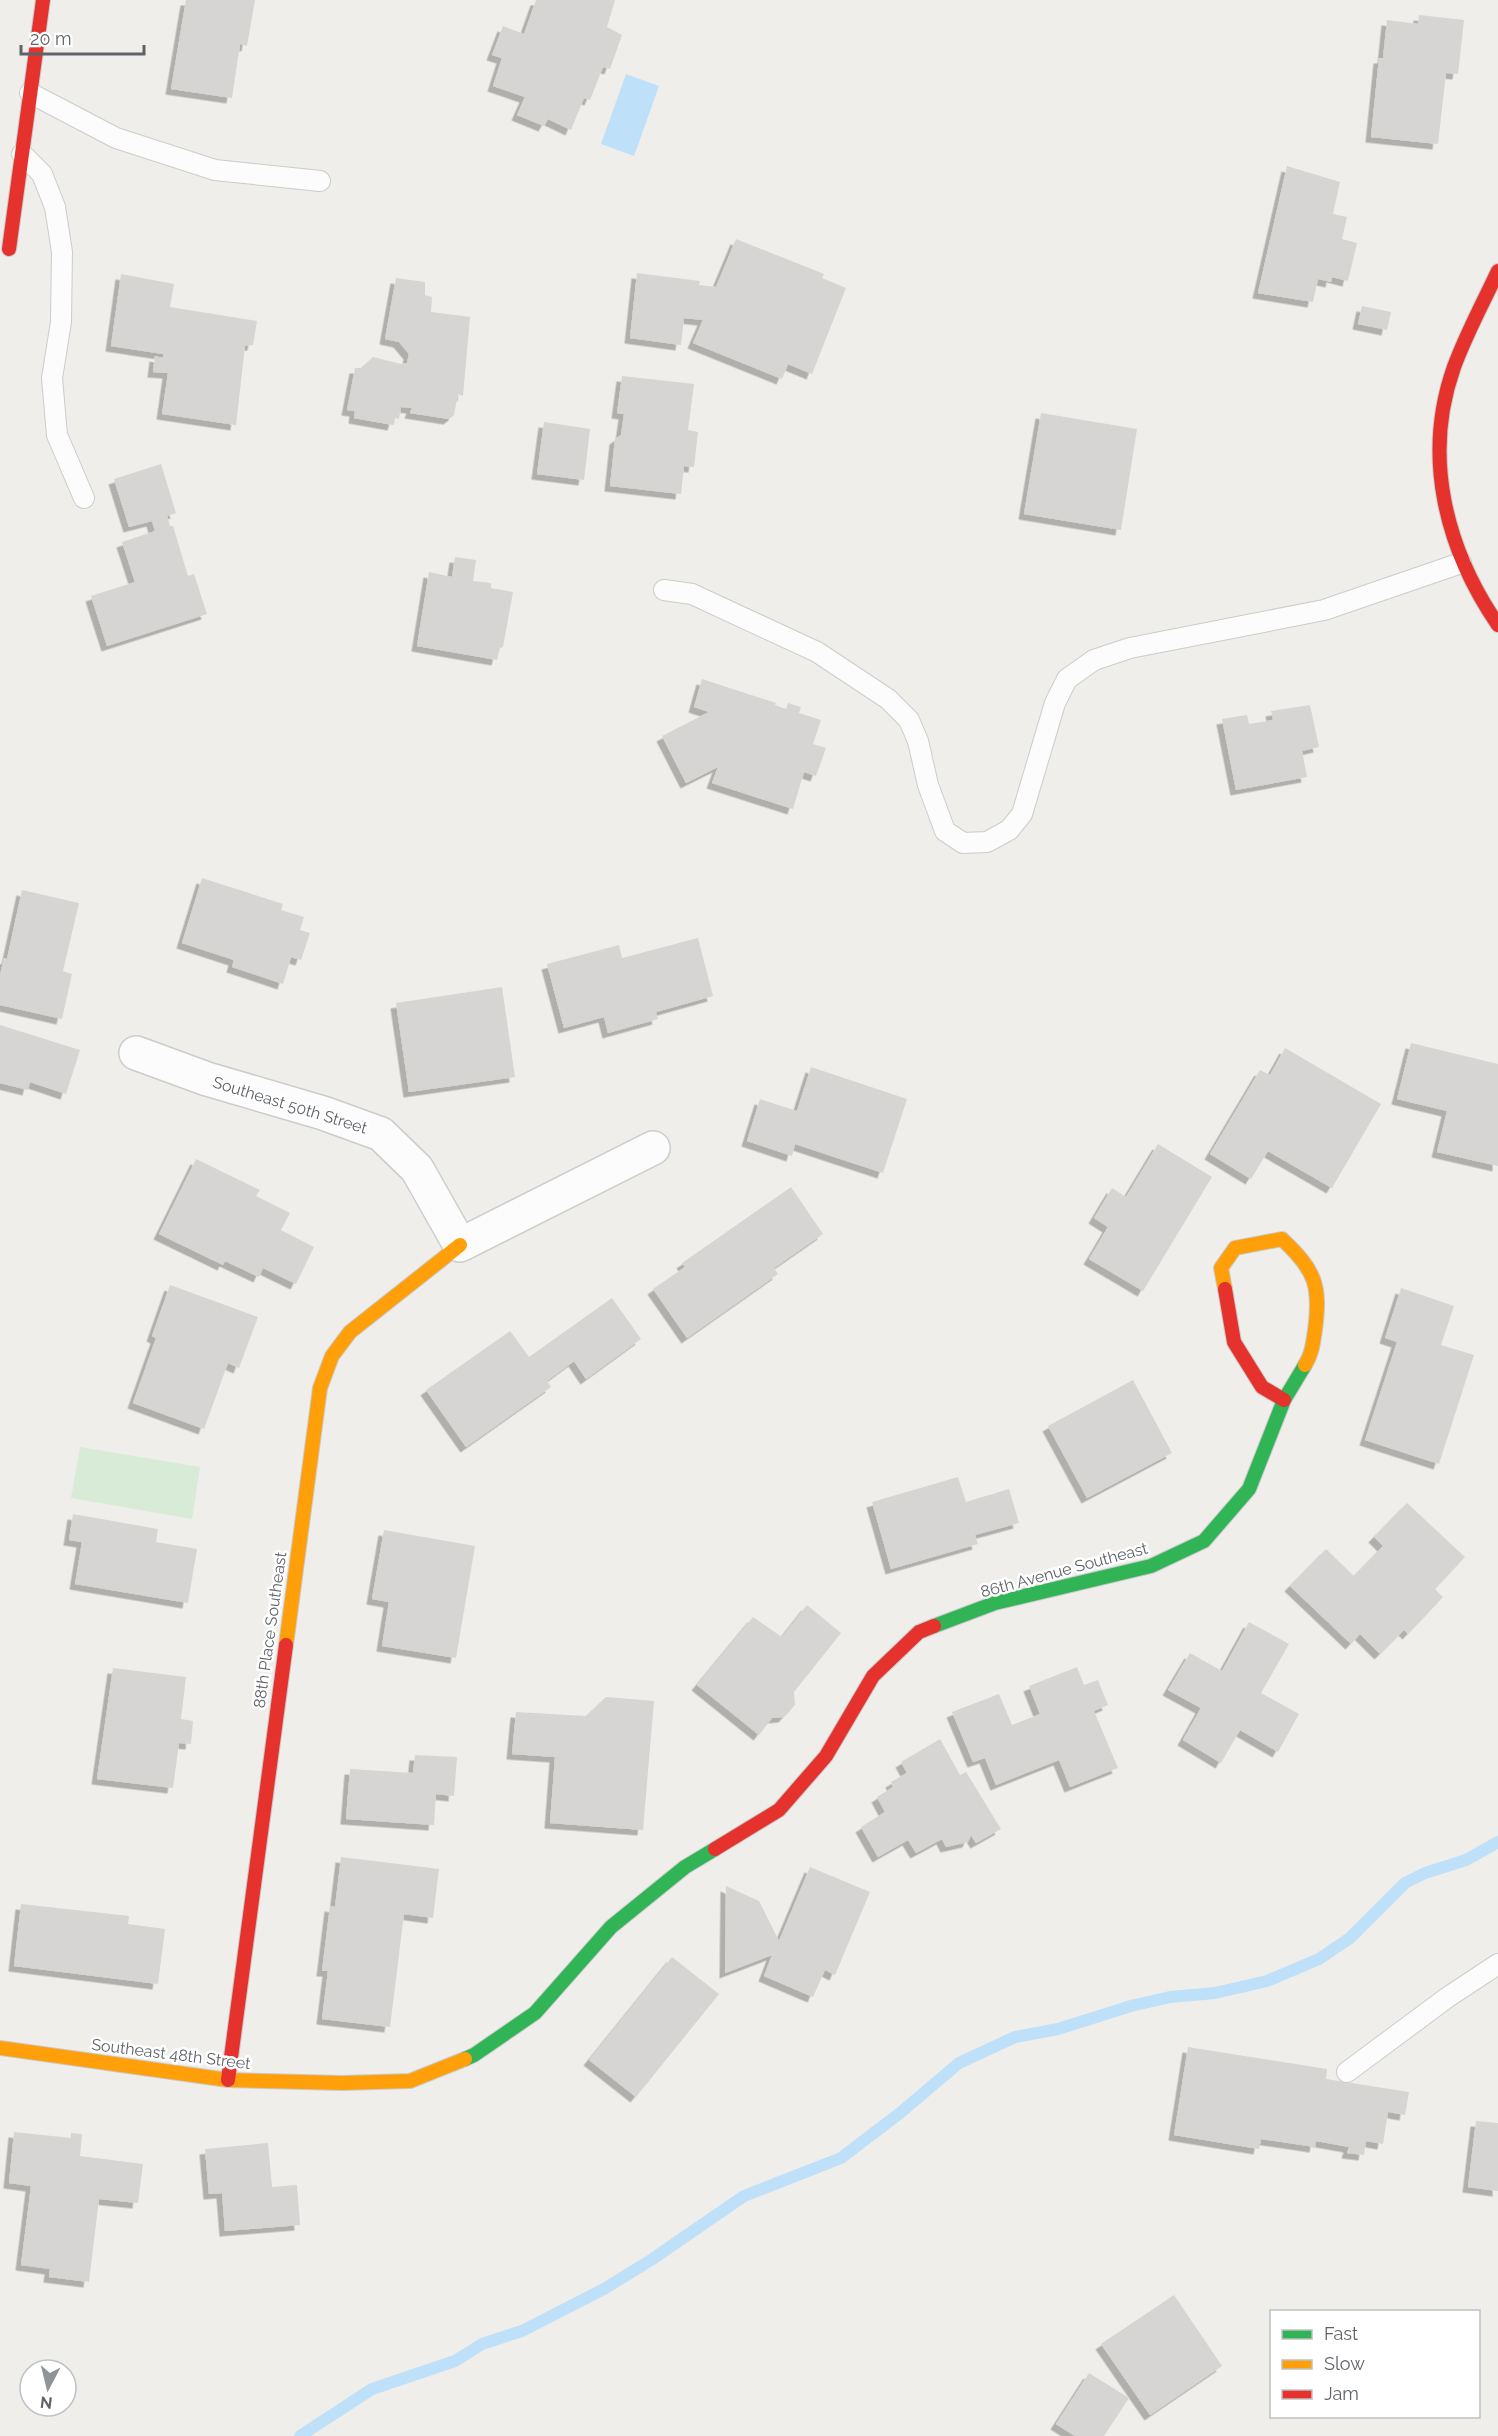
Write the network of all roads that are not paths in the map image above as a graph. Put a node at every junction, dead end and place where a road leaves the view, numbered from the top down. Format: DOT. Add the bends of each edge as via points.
graph roads {
  1 [pos="43,0"];
  2 [pos="30,93"];
  3 [pos="22,154"];
  4 [pos="320,181"];
  5 [pos="9,249"];
  6 [pos="1498,270"];
  7 [pos="84,498"];
  8 [pos="1461,563"];
  9 [pos="664,590"];
  10 [pos="1498,625"];
  11 [pos="136,1053"];
  12 [pos="654,1148"];
  13 [pos="460,1245"];
  14 [pos="1284,1400"];
  15 [pos="1498,1964"];
  16 [pos="0,2048"];
  17 [pos="1347,2072"];
  18 [pos="228,2080"];
  19 [pos="410,2081"];
  1 -- 2 [label="street"];
  2 -- 3 [label="street"];
  2 -- 4 [label="lane" via="116,138 215,170"];
  3 -- 5 [label="street"];
  3 -- 7 [label="lane" via="42,174 55,207 62,252 61,322 52,378 57,435"];
  6 -- 8 [label="street" via="1453,371 1442,419 1440,467 1446,516"];
  8 -- 9 [label="lane" via="1324,610 1130,648 1094,660 1067,680 1055,703 1022,814 1009,830 987,842 963,843 945,831 909,720 888,699 817,652 692,594"];
  8 -- 10 [label="street"];
  11 -- 13 [label="street, Southeast 50th Street" via="381,1134 417,1169"];
  12 -- 13 [label="street"];
  13 -- 18 [label="street, 88th Place Southeast" via="350,1332 332,1356 320,1388"];
  14 -- 14 [label="street, 86th Avenue Southeast" via="1311,1354 1317,1287 1303,1259 1282,1239 1235,1248 1221,1268 1234,1342 1263,1387"];
  14 -- 19 [label="street, 86th Avenue Southeast" via="1249,1489 1204,1541 1150,1566 995,1603 919,1632 873,1676 826,1756 779,1810 685,1867 611,1927 535,2013 474,2055"];
  15 -- 17 [label="lane"];
  16 -- 18 [label="street, Southeast 48th Street"];
  18 -- 19 [label="street, Southeast 48th Street"];
}
